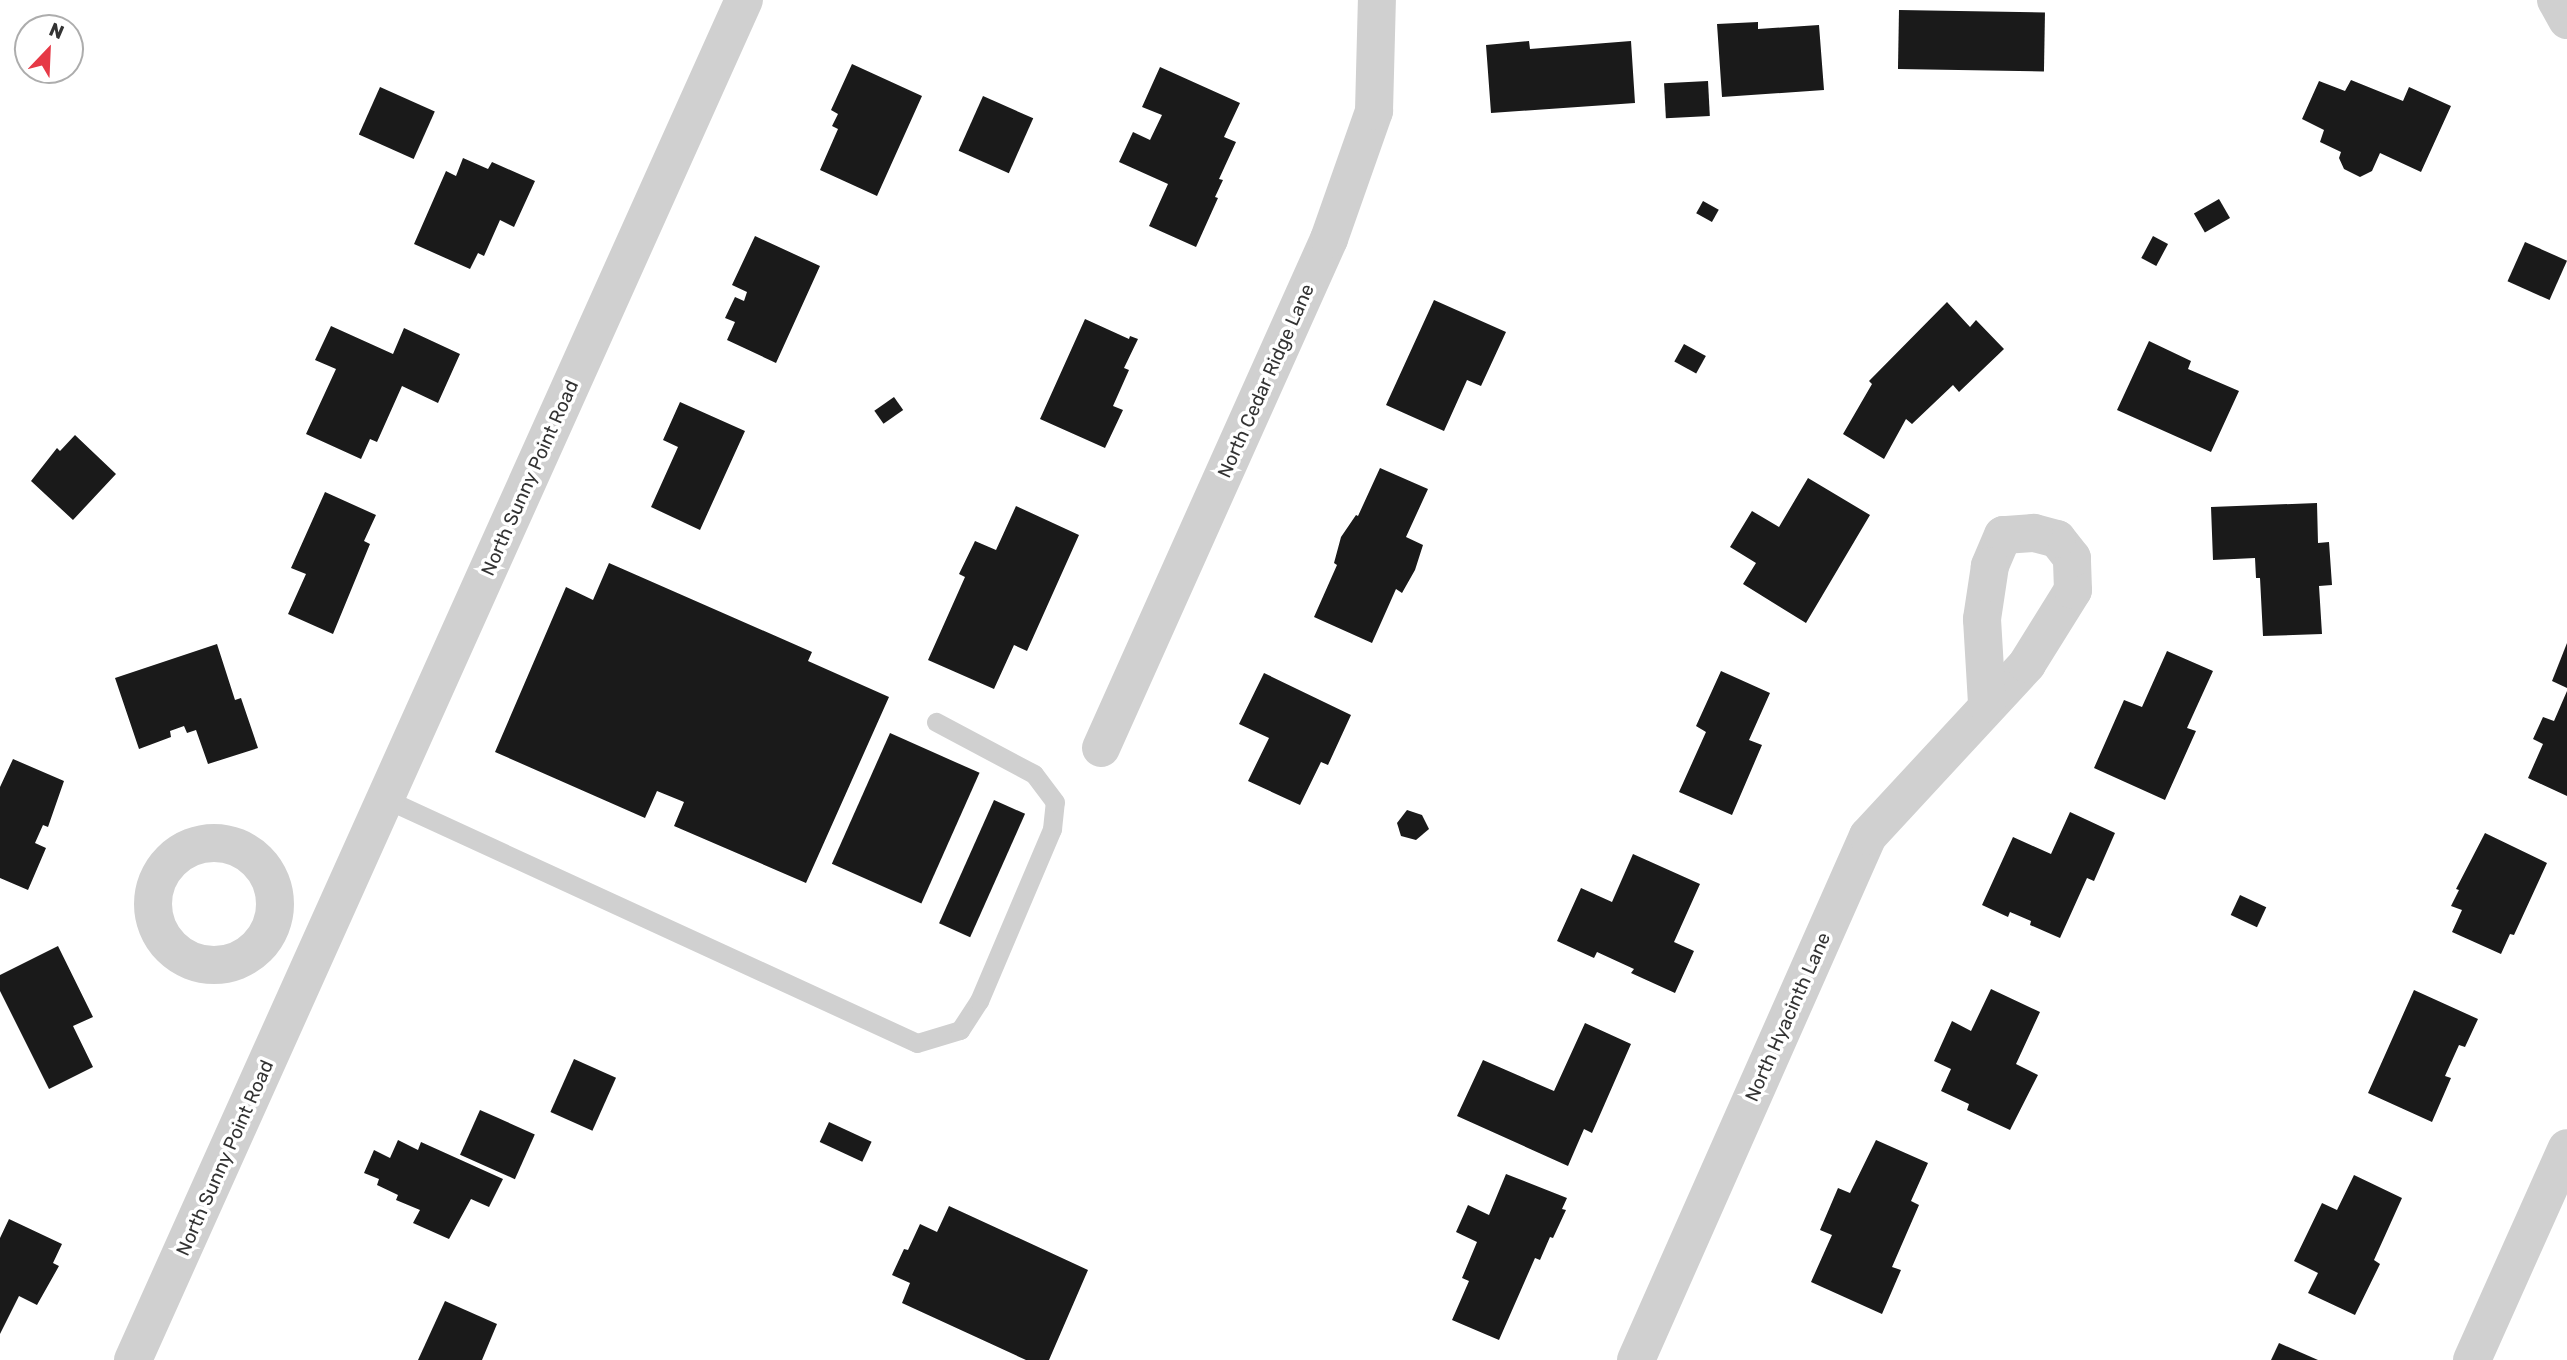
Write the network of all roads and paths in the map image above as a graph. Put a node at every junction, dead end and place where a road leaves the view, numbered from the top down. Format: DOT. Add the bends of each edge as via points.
graph roads {
  1 [pos="744,0"];
  2 [pos="1377,0"];
  3 [pos="2556,0"];
  4 [pos="2567,20"];
  5 [pos="1987,704"];
  6 [pos="936,722"];
  7 [pos="1101,748"];
  8 [pos="386,799"];
  9 [pos="269,932"];
  10 [pos="316,955"];
  11 [pos="2567,1148"];
  12 [pos="133,1360"];
  13 [pos="1636,1360"];
  14 [pos="2472,1360"];
  1 -- 8 [label="street, North Sunny Point Road"];
  2 -- 7 [label="street, North Cedar Ridge Lane" via="1374,111 1329,239"];
  3 -- 4 [label="street"];
  5 -- 13 [label="street, North Hyacinth Lane" via="1868,836"];
  6 -- 8 [label="lane" via="1034,774 1055,802 1052,829 979,1001 960,1030 917,1043"];
  8 -- 10 [label="street, North Sunny Point Road"];
  9 -- 10 [label="street"];
  10 -- 12 [label="street, North Sunny Point Road"];
  11 -- 14 [label="street"];
}
